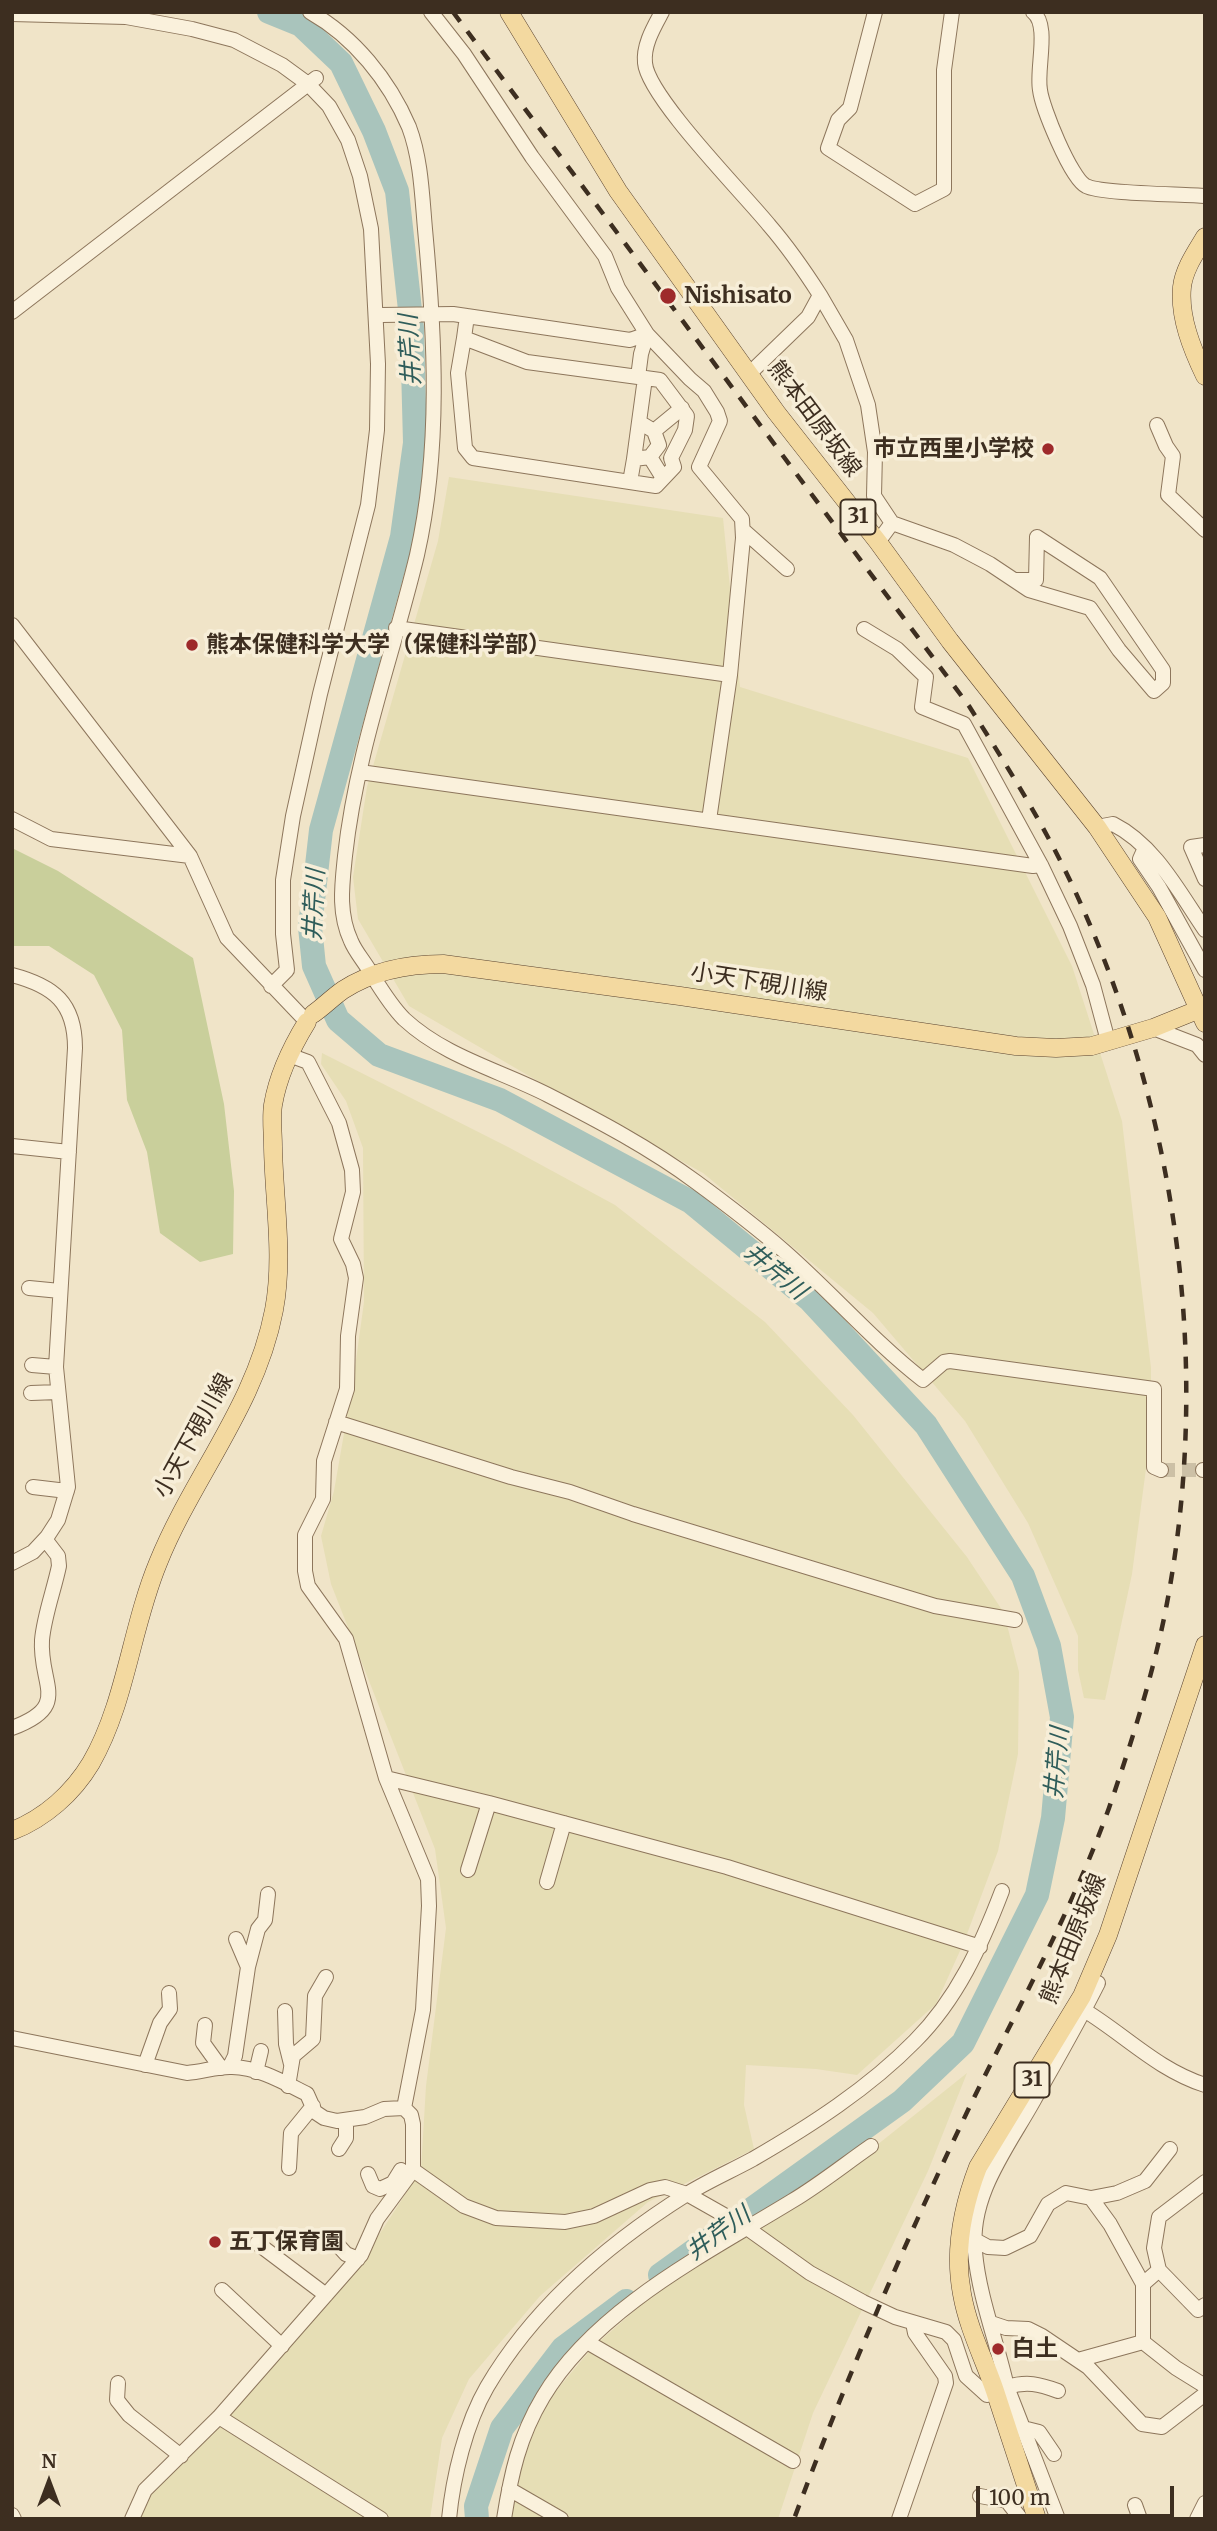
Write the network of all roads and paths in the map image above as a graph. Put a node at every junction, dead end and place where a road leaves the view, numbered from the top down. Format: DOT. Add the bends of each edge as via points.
graph roads {
  1 [pos="310,12"];
  2 [pos="431,12"];
  3 [pos="509,12"];
  4 [pos="662,12"];
  5 [pos="875,12"];
  6 [pos="952,12"];
  7 [pos="1033,12"];
  8 [pos="12,14"];
  9 [pos="312,81"];
  10 [pos="1205,196"];
  11 [pos="1205,237"];
  12 [pos="820,295"];
  13 [pos="12,312"];
  14 [pos="428,313"];
  15 [pos="383,315"];
  16 [pos="467,316"];
  17 [pos="647,334"];
  18 [pos="464,338"];
  19 [pos="749,374"];
  20 [pos="1205,376"];
  21 [pos="641,377"];
  22 [pos="682,408"];
  23 [pos="639,422"];
  24 [pos="1157,425"];
  25 [pos="654,431"];
  26 [pos="650,457"];
  27 [pos="634,459"];
  28 [pos="663,478"];
  29 [pos="630,482"];
  30 [pos="892,523"];
  31 [pos="743,530"];
  32 [pos="1205,530"];
  33 [pos="878,542"];
  34 [pos="787,569"];
  35 [pos="1014,580"];
  36 [pos="12,625"];
  37 [pos="396,628"];
  38 [pos="864,629"];
  39 [pos="730,675"];
  40 [pos="360,772"];
  41 [pos="12,819"];
  42 [pos="709,820"];
  43 [pos="1097,827"];
  44 [pos="1205,845"];
  45 [pos="1146,848"];
  46 [pos="190,856"];
  47 [pos="1041,865"];
  48 [pos="1205,879"];
  49 [pos="1205,930"];
  50 [pos="1205,970"];
  51 [pos="12,975"];
  52 [pos="368,976"];
  53 [pos="271,986"];
  54 [pos="1203,1013"];
  55 [pos="314,1015"];
  56 [pos="1153,1028"];
  57 [pos="1108,1041"];
  58 [pos="289,1055"];
  59 [pos="1205,1055"];
  60 [pos="12,1146"];
  61 [pos="69,1152"];
  62 [pos="29,1288"];
  63 [pos="60,1291"];
  64 [pos="32,1365"];
  65 [pos="56,1367"];
  66 [pos="58,1392"];
  67 [pos="31,1393"];
  68 [pos="336,1422"];
  69 [pos="1161,1469"];
  70 [pos="33,1487"];
  71 [pos="67,1491"];
  72 [pos="45,1539"];
  73 [pos="12,1563"];
  74 [pos="1015,1620"];
  75 [pos="1205,1645"];
  76 [pos="12,1728"];
  77 [pos="386,1778"];
  78 [pos="489,1803"];
  79 [pos="564,1823"];
  80 [pos="12,1830"];
  81 [pos="468,1870"];
  82 [pos="547,1882"];
  83 [pos="1002,1891"];
  84 [pos="268,1894"];
  85 [pos="236,1939"];
  86 [pos="980,1947"];
  87 [pos="248,1967"];
  88 [pos="326,1977"];
  89 [pos="1098,1983"];
  90 [pos="169,1993"];
  91 [pos="1084,2010"];
  92 [pos="285,2011"];
  93 [pos="205,2025"];
  94 [pos="12,2038"];
  95 [pos="261,2051"];
  96 [pos="145,2065"];
  97 [pos="291,2066"];
  98 [pos="226,2067"];
  99 [pos="256,2071"];
  100 [pos="1205,2085"];
  101 [pos="288,2086"];
  102 [pos="313,2106"];
  103 [pos="404,2108"];
  104 [pos="346,2121"];
  105 [pos="871,2146"];
  106 [pos="1170,2149"];
  107 [pos="339,2150"];
  108 [pos="413,2162"];
  109 [pos="289,2168"];
  110 [pos="368,2174"];
  111 [pos="1205,2182"];
  112 [pos="692,2196"];
  113 [pos="1091,2197"];
  114 [pos="747,2228"];
  115 [pos="975,2240"];
  116 [pos="257,2243"];
  117 [pos="336,2244"];
  118 [pos="358,2259"];
  119 [pos="1159,2270"];
  120 [pos="1143,2284"];
  121 [pos="222,2290"];
  122 [pos="326,2295"];
  123 [pos="1205,2305"];
  124 [pos="913,2323"];
  125 [pos="991,2323"];
  126 [pos="587,2342"];
  127 [pos="1143,2342"];
  128 [pos="282,2346"];
  129 [pos="1078,2360"];
  130 [pos="118,2383"];
  131 [pos="994,2385"];
  132 [pos="1205,2386"];
  133 [pos="1058,2391"];
  134 [pos="1205,2394"];
  135 [pos="219,2417"];
  136 [pos="1023,2428"];
  137 [pos="1054,2454"];
  138 [pos="181,2455"];
  139 [pos="793,2461"];
  140 [pos="509,2489"];
  141 [pos="980,2496"];
  142 [pos="1205,2503"];
  143 [pos="132,2519"];
  144 [pos="381,2519"];
  145 [pos="449,2519"];
  146 [pos="504,2519"];
  147 [pos="561,2519"];
  148 [pos="900,2519"];
  149 [pos="1021,2519"];
  150 [pos="1030,2519"];
  151 [pos="1037,2519"];
  152 [pos="1058,2519"];
  153 [pos="1197,2519"];
  1 -- 14 [label="street" via="356,46 408,126 418,161"];
  2 -- 17 [label="street" via="605,256 618,288"];
  3 -- 19 [label="main road, 熊本田原坂線 / 31" via="618,191"];
  4 -- 12 [label="street" via="648,41 645,64 658,93 782,241"];
  5 -- 6 [label="street" via="850,108 838,120 828,148 915,204 943,189 943,70"];
  7 -- 10 [label="street" via="1042,28 1040,93 1075,176 1086,187 1103,190"];
  8 -- 9 [label="street" via="126,17 192,29 234,40"];
  9 -- 13 [label="street"];
  9 -- 53 [label="street" via="348,140 366,202 378,364 377,430 368,505 293,816 283,880 287,970"];
  11 -- 20 [label="main road" via="1182,286 1186,330"];
  12 -- 19 [label="street" via="808,317"];
  12 -- 30 [label="street" via="846,340 868,405 875,452 874,496"];
  14 -- 15 [label="street"];
  14 -- 16 [label="street"];
  14 -- 37 [label="street" via="433,430 428,487 417,553"];
  16 -- 17 [label="street" via="630,340"];
  16 -- 18 [label="street"];
  17 -- 21 [label="street"];
  17 -- 31 [label="street" via="704,391 717,412 720,422 699,467 743,519"];
  18 -- 21 [label="street" via="527,362"];
  18 -- 29 [label="street" via="458,373 465,448 473,458"];
  19 -- 33 [label="main road, 熊本田原坂線 / 31"];
  21 -- 22 [label="street" via="660,380"];
  21 -- 23 [label="street"];
  22 -- 25 [label="street"];
  22 -- 28 [label="street" via="687,416 685,430 671,458 674,467"];
  23 -- 25 [label="street"];
  23 -- 27 [label="street"];
  24 -- 32 [label="street" via="1174,456 1168,495"];
  25 -- 26 [label="street" via="659,445"];
  26 -- 27 [label="street"];
  26 -- 28 [label="street"];
  27 -- 29 [label="street"];
  28 -- 29 [label="street" via="656,486"];
  30 -- 33 [label="street"];
  30 -- 35 [label="street" via="954,545"];
  31 -- 34 [label="street"];
  31 -- 39 [label="street"];
  33 -- 43 [label="main road, 熊本田原坂線 / 31"];
  35 -- 35 [label="street" via="1036,580 1037,537 1100,578 1163,670 1163,682 1154,691 1090,608 1029,590"];
  36 -- 46 [label="street"];
  37 -- 39 [label="street"];
  37 -- 40 [label="street"];
  38 -- 47 [label="street" via="897,649 926,677 922,707 964,724"];
  39 -- 42 [label="street"];
  40 -- 42 [label="street"];
  40 -- 52 [label="street" via="348,825 342,914"];
  41 -- 46 [label="street" via="51,839"];
  42 -- 47 [label="street"];
  43 -- 45 [label="street" via="1113,824"];
  43 -- 54 [label="main road, 熊本田原坂線 / 31" via="1157,917"];
  44 -- 48 [label="street" via="1191,847"];
  45 -- 49 [label="street"];
  45 -- 50 [label="street" via="1140,859"];
  46 -- 53 [label="street" via="227,938"];
  47 -- 57 [label="street" via="1093,985"];
  51 -- 61 [label="street" via="48,989 71,1014 75,1048"];
  52 -- 55 [label="main road, 小天下硯川線" via="342,990"];
  52 -- 57 [label="main road, 小天下硯川線" via="412,964 443,964 1016,1046 1056,1048"];
  52 -- 69 [label="street" via="401,1016 430,1040 545,1093 656,1154 696,1182 782,1250 923,1380 950,1361 1154,1389 1154,1467"];
  53 -- 55 [label="street"];
  54 -- 56 [label="main road, 小天下硯川線"];
  55 -- 58 [label="main road, 小天下硯川線"];
  56 -- 57 [label="main road, 小天下硯川線"];
  56 -- 59 [label="street" via="1197,1045"];
  58 -- 68 [label="street" via="308,1062 339,1123 352,1170 353,1192 341,1239 356,1278 347,1389"];
  58 -- 80 [label="main road, 小天下硯川線" via="273,1107 278,1262 266,1347 248,1395 177,1520 158,1564 114,1711 90,1765 46,1813"];
  60 -- 61 [label="street"];
  61 -- 63 [label="street"];
  62 -- 63 [label="street"];
  63 -- 65 [label="street"];
  64 -- 65 [label="street"];
  65 -- 66 [label="street"];
  66 -- 67 [label="street"];
  66 -- 71 [label="street"];
  68 -- 74 [label="street" via="935,1606"];
  68 -- 77 [label="street" via="324,1461 323,1499 306,1535 305,1571 308,1586 346,1639"];
  70 -- 71 [label="street"];
  71 -- 72 [label="street" via="58,1520"];
  72 -- 73 [label="street"];
  72 -- 76 [label="street" via="58,1556 59,1566 42,1639 48,1698 41,1714"];
  75 -- 131 [label="main road, 熊本田原坂線 / 31" via="1108,1935 1082,1996 978,2167 967,2196 960,2259 962,2292"];
  77 -- 78 [label="street"];
  77 -- 103 [label="street" via="428,1879 423,2010"];
  78 -- 79 [label="street"];
  78 -- 81 [label="street"];
  79 -- 82 [label="street"];
  79 -- 86 [label="street" via="726,1867"];
  83 -- 86 [label="street"];
  84 -- 87 [label="street" via="265,1920"];
  85 -- 87 [label="street"];
  86 -- 112 [label="street" via="944,2009 914,2042 855,2093"];
  87 -- 98 [label="street" via="234,2056"];
  88 -- 97 [label="street" via="315,1996 313,2039 293,2056"];
  89 -- 91 [label="street"];
  90 -- 96 [label="street" via="170,2009"];
  91 -- 100 [label="street" via="1150,2059"];
  91 -- 115 [label="street" via="992,2171"];
  92 -- 97 [label="street"];
  93 -- 98 [label="street" via="203,2043"];
  94 -- 96 [label="street"];
  95 -- 99 [label="street"];
  96 -- 98 [label="street" via="187,2073"];
  97 -- 101 [label="street"];
  98 -- 99 [label="street"];
  99 -- 101 [label="street"];
  101 -- 102 [label="street" via="307,2094"];
  102 -- 104 [label="street" via="324,2118"];
  102 -- 109 [label="street" via="291,2133"];
  103 -- 104 [label="street"];
  103 -- 108 [label="street" via="413,2124"];
  104 -- 107 [label="street"];
  105 -- 114 [label="street"];
  106 -- 113 [label="street" via="1144,2181 1117,2193"];
  108 -- 110 [label="street" via="393,2183 380,2189 373,2186"];
  108 -- 112 [label="street" via="464,2206 496,2218 565,2222 594,2216 650,2190 665,2188"];
  108 -- 118 [label="street"];
  111 -- 119 [label="street" via="1159,2217 1154,2248"];
  112 -- 114 [label="street"];
  112 -- 145 [label="street" via="596,2262 548,2305 513,2347 486,2390 462,2450"];
  113 -- 115 [label="street" via="1066,2193 1048,2204 1030,2236 1005,2248"];
  113 -- 120 [label="street"];
  114 -- 124 [label="street" via="810,2273"];
  114 -- 126 [label="street" via="644,2294"];
  115 -- 125 [label="street" via="978,2277"];
  116 -- 122 [label="street"];
  117 -- 118 [label="street"];
  118 -- 122 [label="street"];
  119 -- 120 [label="street"];
  119 -- 123 [label="street" via="1198,2310"];
  120 -- 127 [label="street"];
  121 -- 128 [label="street"];
  122 -- 128 [label="street"];
  124 -- 131 [label="street" via="946,2332 954,2340 966,2376"];
  124 -- 148 [label="street" via="946,2383"];
  125 -- 129 [label="street" via="1028,2329"];
  125 -- 131 [label="street"];
  126 -- 139 [label="street"];
  126 -- 140 [label="street" via="542,2398 512,2466"];
  127 -- 129 [label="street"];
  127 -- 132 [label="street"];
  128 -- 135 [label="street"];
  129 -- 134 [label="street" via="1142,2424 1162,2427"];
  130 -- 138 [label="street" via="117,2400 129,2415"];
  131 -- 133 [label="street" via="1038,2383"];
  131 -- 136 [label="street"];
  131 -- 150 [label="street"];
  131 -- 151 [label="main road, 熊本田原坂線 / 31"];
  135 -- 138 [label="street"];
  135 -- 144 [label="street"];
  136 -- 137 [label="street" via="1039,2432"];
  136 -- 152 [label="street"];
  138 -- 143 [label="street" via="145,2490"];
  140 -- 146 [label="street"];
  140 -- 147 [label="street"];
  141 -- 149 [label="street" via="1007,2501"];
  142 -- 153 [label="street"];
}
